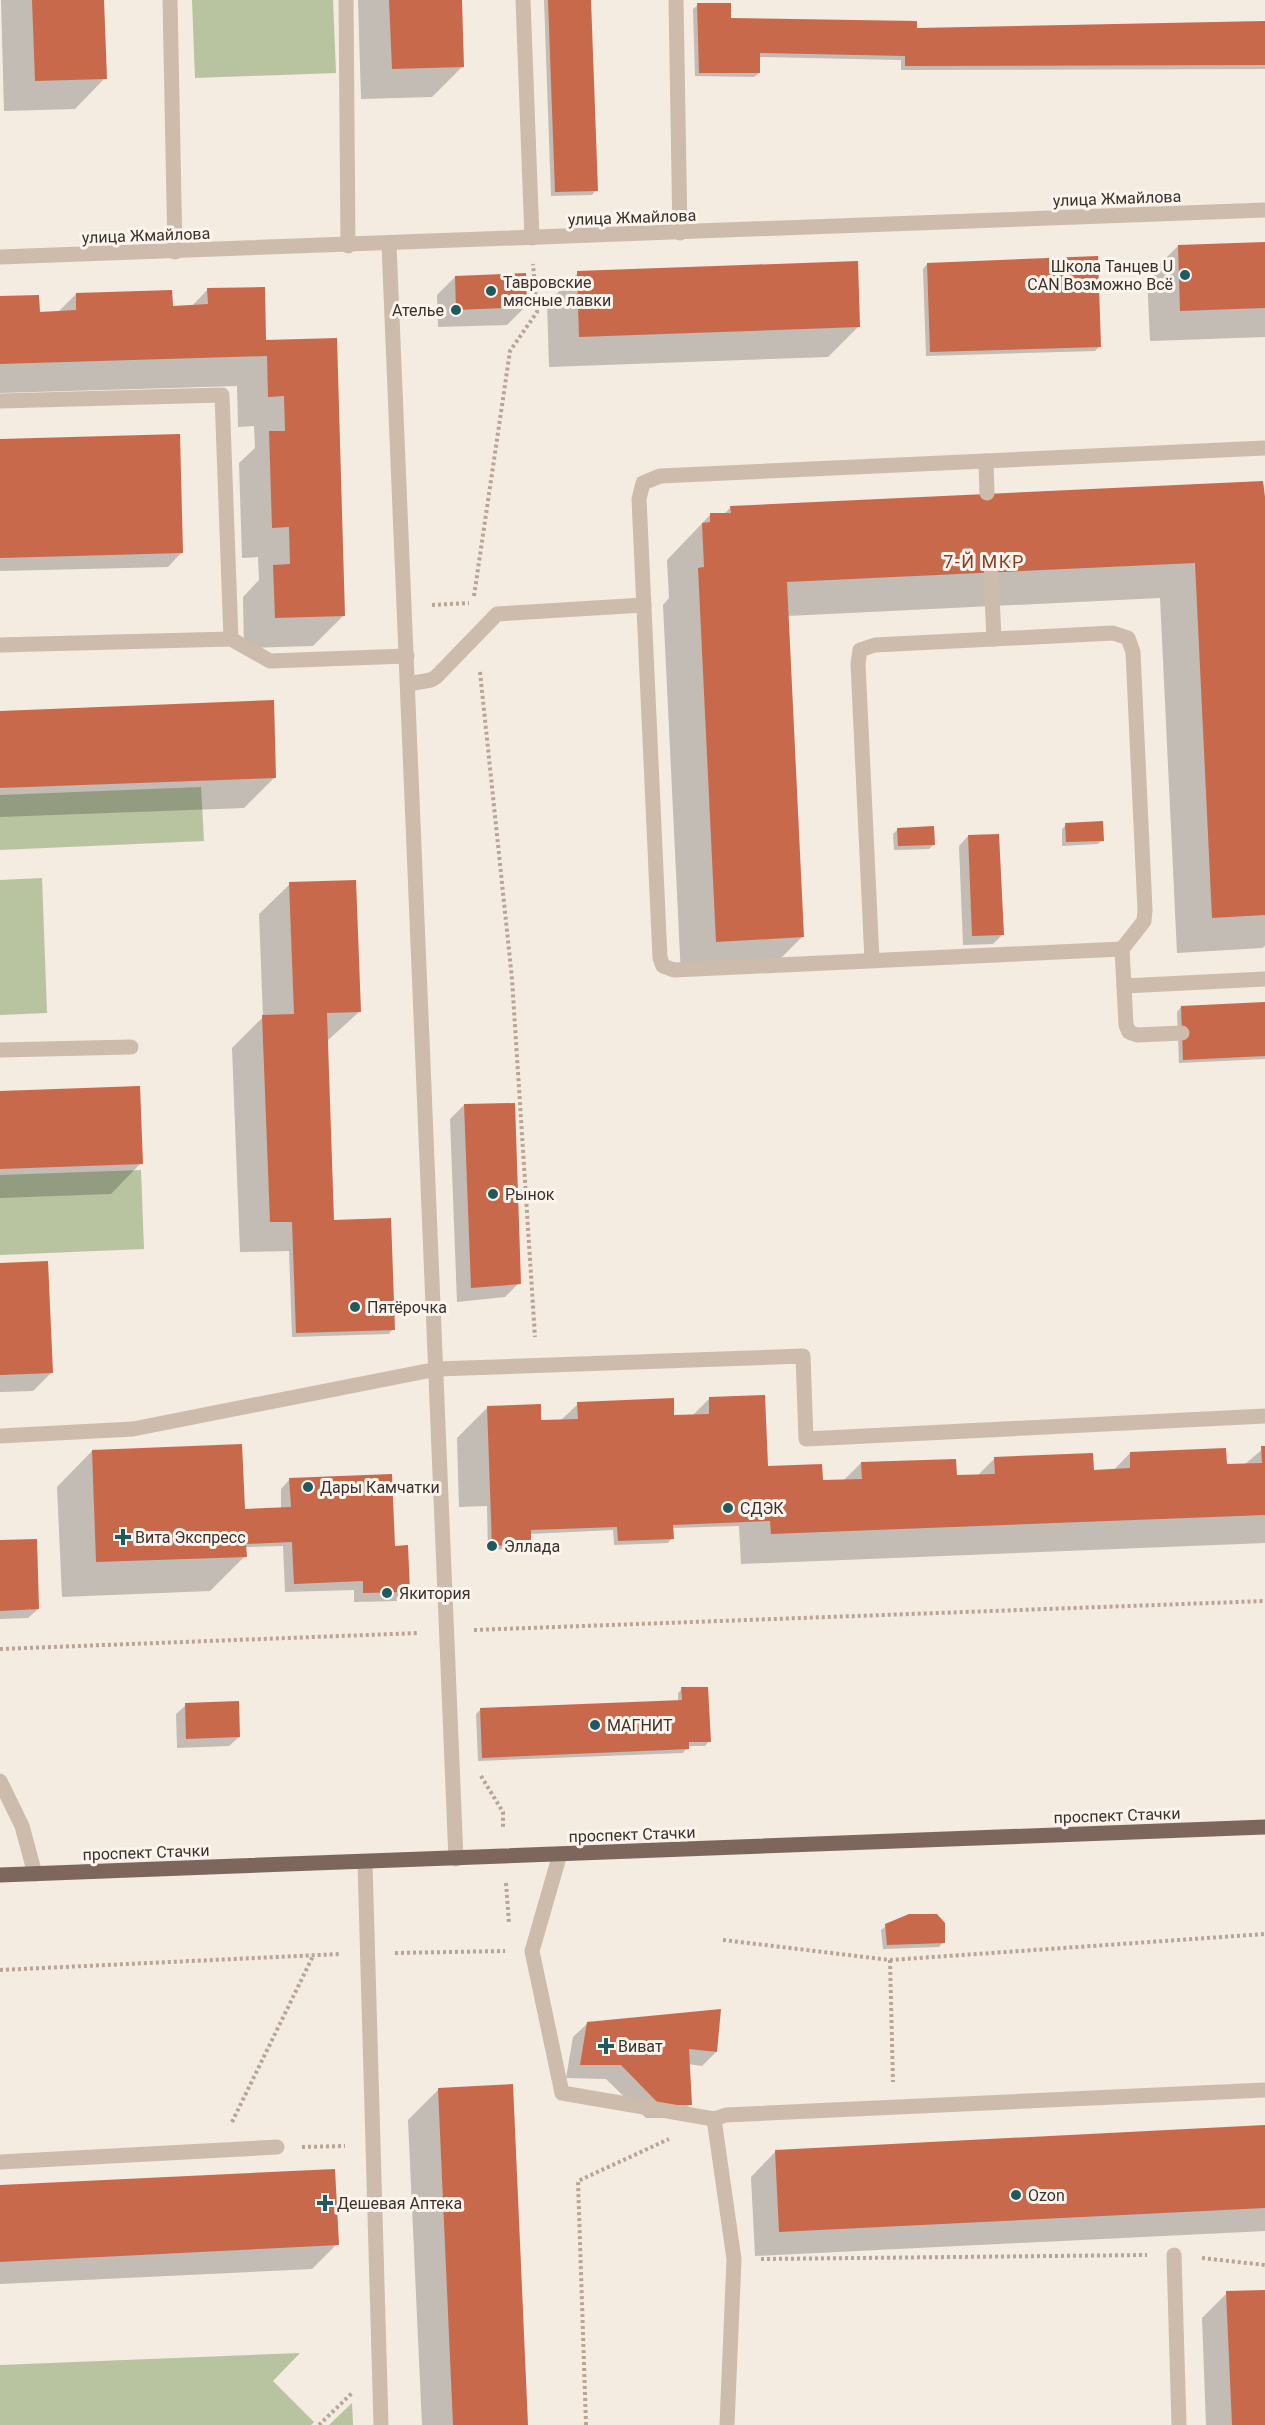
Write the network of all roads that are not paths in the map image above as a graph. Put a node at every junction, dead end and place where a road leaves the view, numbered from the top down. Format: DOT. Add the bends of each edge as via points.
graph roads {
  1 [pos="170,0"];
  2 [pos="346,0"];
  3 [pos="523,0"];
  4 [pos="676,0"];
  5 [pos="1265,210"];
  6 [pos="680,233"];
  7 [pos="532,238"];
  8 [pos="389,245"];
  9 [pos="348,246"];
  10 [pos="175,252"];
  11 [pos="0,257"];
  12 [pos="0,401"];
  13 [pos="1265,448"];
  14 [pos="986,461"];
  15 [pos="987,493"];
  16 [pos="991,573"];
  17 [pos="644,606"];
  18 [pos="231,639"];
  19 [pos="994,639"];
  20 [pos="0,645"];
  21 [pos="407,656"];
  22 [pos="408,684"];
  23 [pos="1122,949"];
  24 [pos="872,960"];
  25 [pos="1265,979"];
  26 [pos="1124,986"];
  27 [pos="1182,1033"];
  28 [pos="131,1047"];
  29 [pos="0,1050"];
  30 [pos="437,1369"];
  31 [pos="1265,1416"];
  32 [pos="0,1436"];
  33 [pos="0,1781"];
  34 [pos="1265,1827"];
  35 [pos="560,1854"];
  36 [pos="456,1859"];
  37 [pos="365,1863"];
  38 [pos="35,1874"];
  39 [pos="0,1875"];
  40 [pos="1265,2090"];
  41 [pos="714,2119"];
  42 [pos="277,2147"];
  43 [pos="0,2162"];
  44 [pos="1174,2255"];
  45 [pos="381,2425"];
  46 [pos="727,2425"];
  47 [pos="1179,2425"];
  1 -- 10 [label="street"];
  2 -- 9 [label="street"];
  3 -- 7 [label="street"];
  4 -- 6 [label="street"];
  5 -- 6 [label="street, улица Жмайлова"];
  6 -- 7 [label="street, улица Жмайлова"];
  7 -- 8 [label="street, улица Жмайлова"];
  8 -- 9 [label="street, улица Жмайлова"];
  8 -- 21 [label="street"];
  9 -- 10 [label="street, улица Жмайлова"];
  10 -- 11 [label="street, улица Жмайлова"];
  12 -- 18 [label="street" via="222,395"];
  13 -- 14 [label="street"];
  14 -- 15 [label="street"];
  14 -- 17 [label="street" via="660,476 643,483 639,499"];
  16 -- 19 [label="street"];
  17 -- 22 [label="street" via="497,614 436,677"];
  17 -- 24 [label="street" via="663,966 674,970"];
  18 -- 20 [label="street"];
  18 -- 21 [label="street" via="270,661"];
  19 -- 23 [label="street" via="1113,633 1128,638 1133,652 1145,910 1144,921"];
  19 -- 24 [label="street" via="875,645 860,650"];
  21 -- 22 [label="street"];
  22 -- 30 [label="street"];
  23 -- 24 [label="street"];
  23 -- 26 [label="street"];
  25 -- 26 [label="street"];
  26 -- 27 [label="street" via="1129,1032"];
  28 -- 29 [label="street"];
  30 -- 31 [label="street" via="803,1356 806,1439"];
  30 -- 32 [label="street" via="133,1429"];
  30 -- 36 [label="street"];
  33 -- 38 [label="street" via="22,1826"];
  34 -- 35 [label="main road, проспект Стачки"];
  35 -- 36 [label="main road, проспект Стачки"];
  35 -- 41 [label="street" via="532,1951 562,2093"];
  36 -- 37 [label="main road, проспект Стачки"];
  37 -- 38 [label="main road, проспект Стачки"];
  37 -- 45 [label="street"];
  38 -- 39 [label="main road, проспект Стачки"];
  40 -- 41 [label="street" via="726,2115"];
  41 -- 46 [label="street" via="734,2259"];
  42 -- 43 [label="street"];
  44 -- 47 [label="street"];
}
